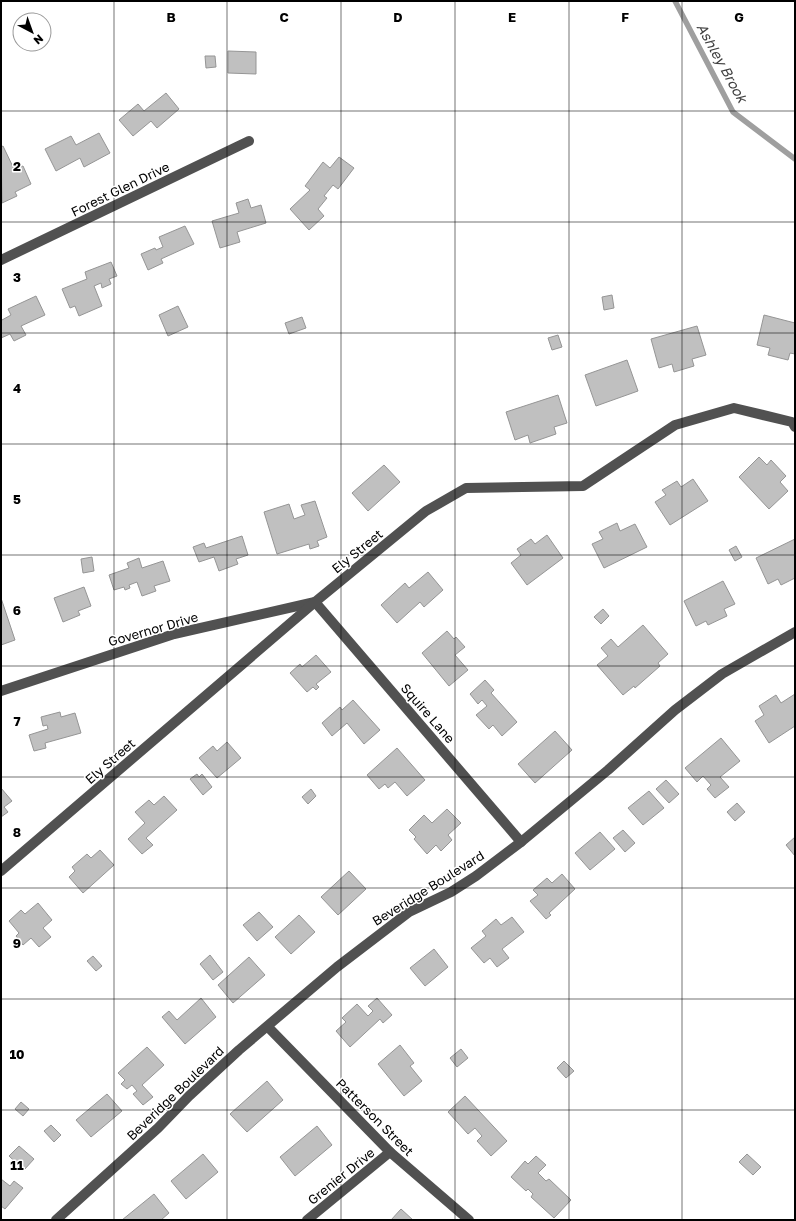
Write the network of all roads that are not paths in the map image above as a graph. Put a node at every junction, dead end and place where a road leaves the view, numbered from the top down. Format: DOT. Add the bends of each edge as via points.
graph roads {
  1 [pos="249,141"];
  2 [pos="1,260"];
  3 [pos="795,427"];
  4 [pos="315,602"];
  5 [pos="795,632"];
  6 [pos="1,690"];
  7 [pos="521,842"];
  8 [pos="1,871"];
  9 [pos="268,1027"];
  10 [pos="390,1152"];
  11 [pos="56,1220"];
  12 [pos="307,1220"];
  13 [pos="469,1220"];
  1 -- 2 [label="street, Forest Glen Drive"];
  3 -- 4 [label="street, Ely Street" via="792,422 734,408 675,425 583,486 466,488 426,511"];
  4 -- 6 [label="street, Governor Drive" via="174,634"];
  4 -- 7 [label="street, Squire Lane"];
  4 -- 8 [label="street, Ely Street"];
  5 -- 7 [label="street, Beveridge Boulevard" via="722,674 686,701"];
  7 -- 9 [label="street, Beveridge Boulevard" via="476,876 451,892 409,912 379,933"];
  9 -- 10 [label="street, Patterson Street"];
  9 -- 11 [label="street, Beveridge Boulevard" via="228,1060 158,1128"];
  10 -- 12 [label="street, Grenier Drive"];
  10 -- 13 [label="street, Patterson Street"];
}
